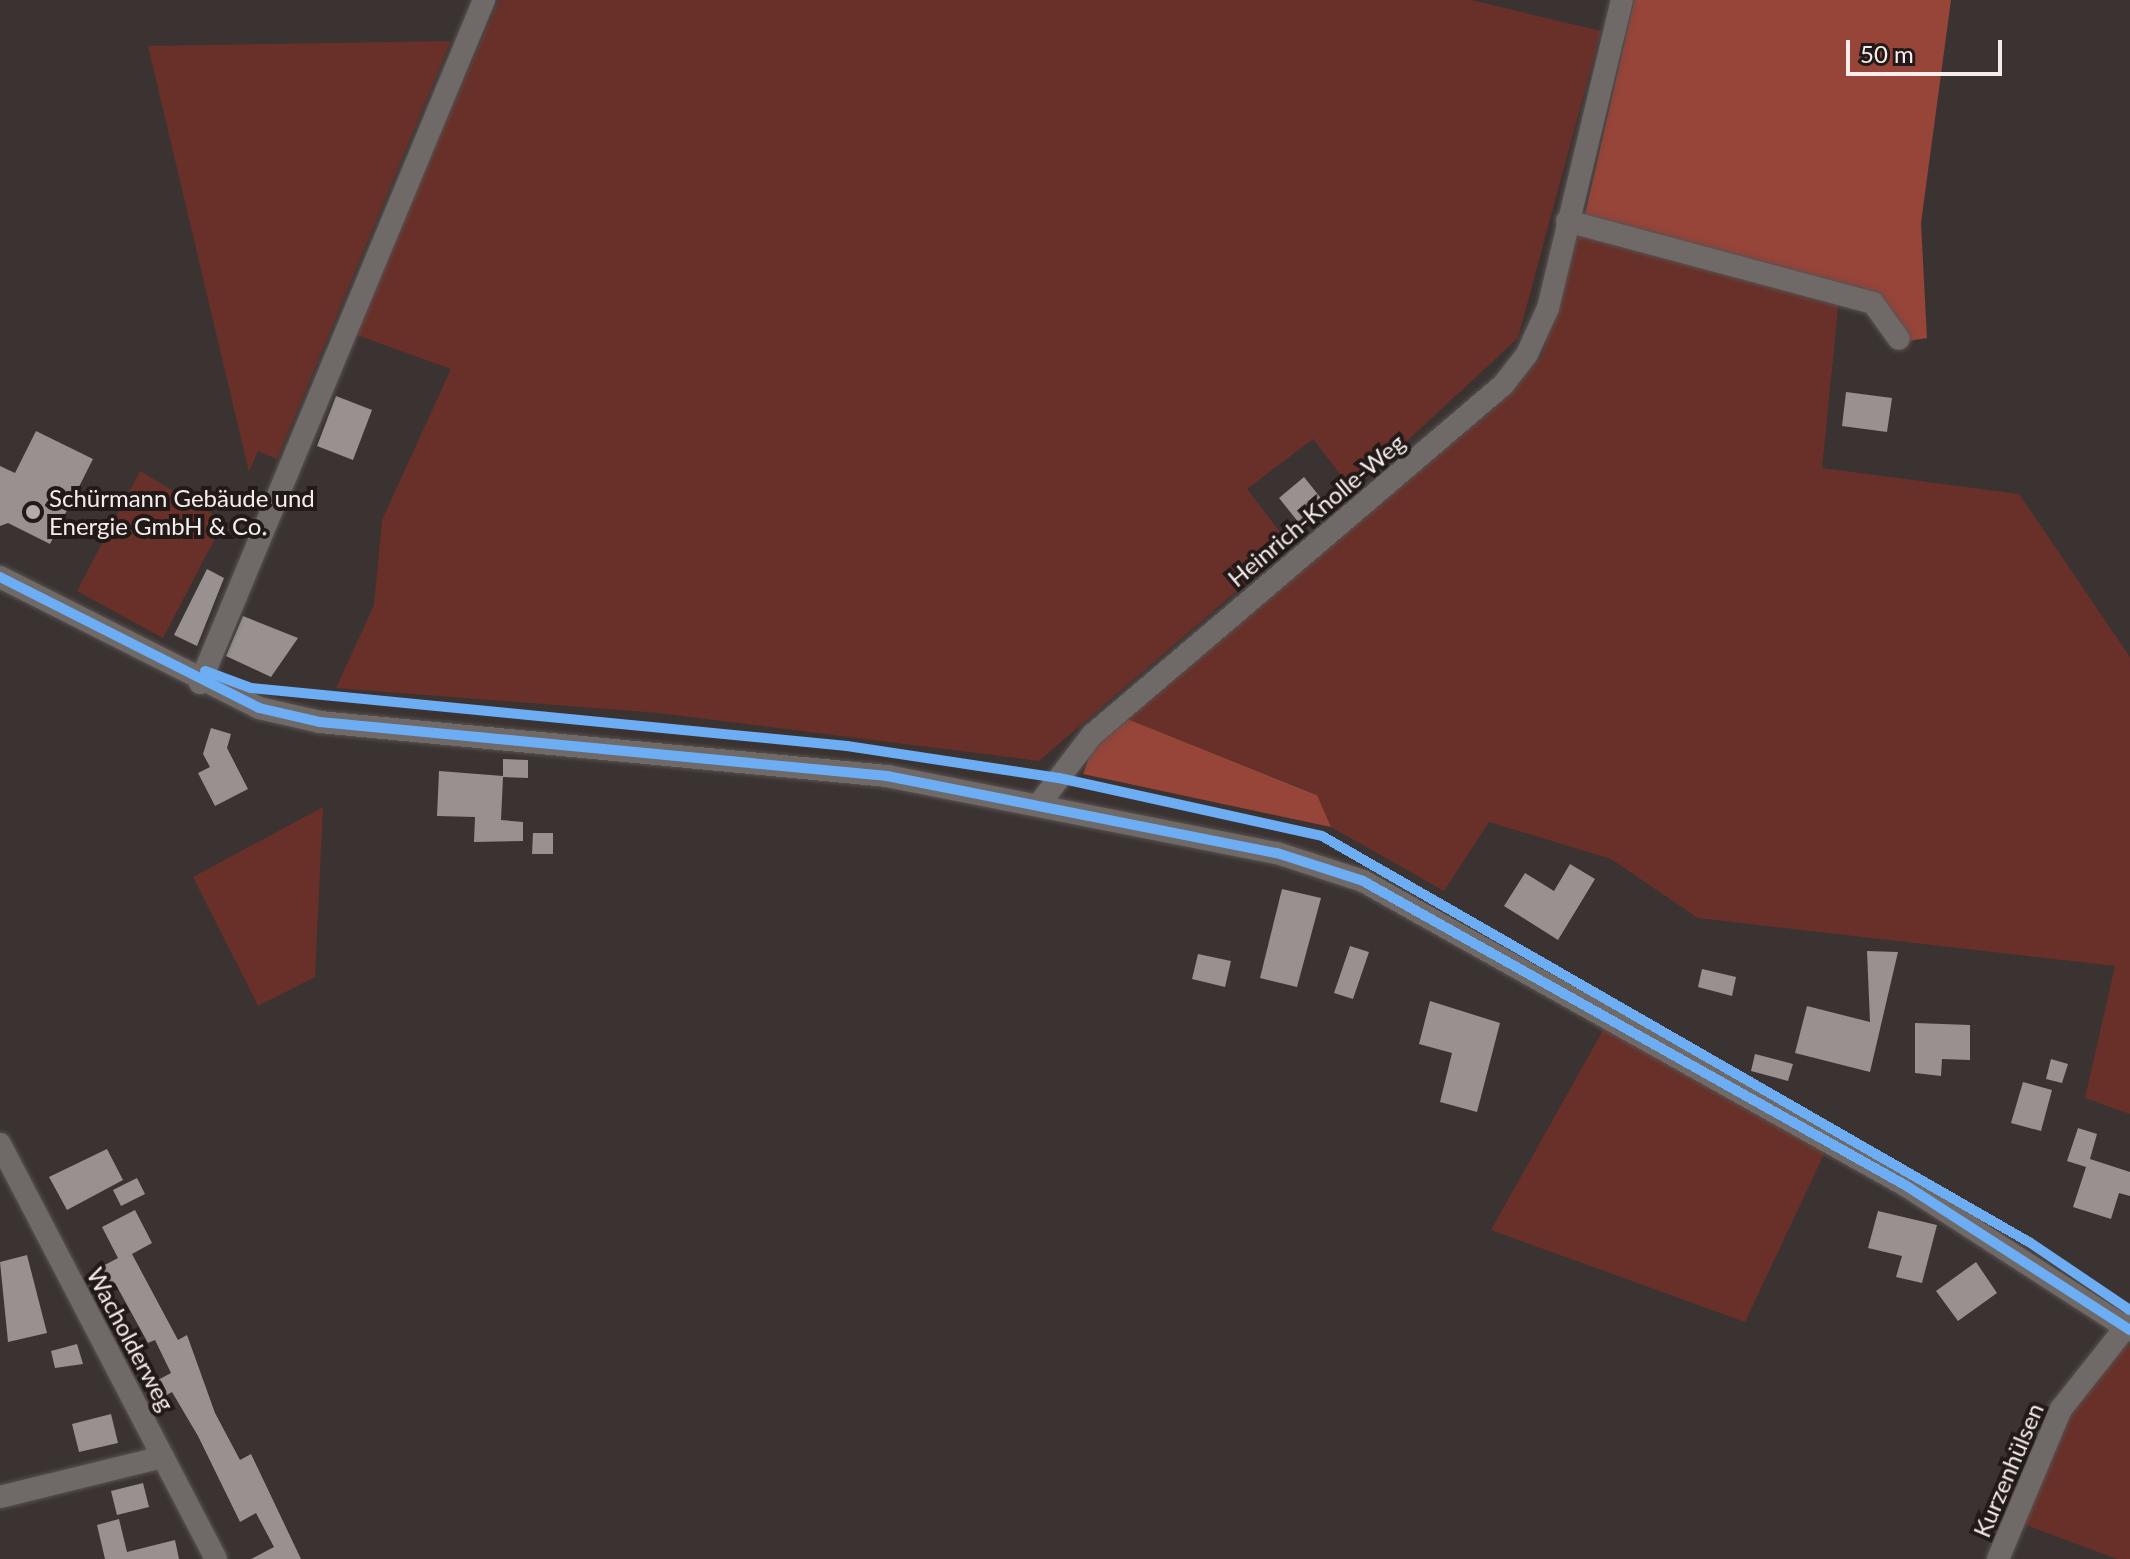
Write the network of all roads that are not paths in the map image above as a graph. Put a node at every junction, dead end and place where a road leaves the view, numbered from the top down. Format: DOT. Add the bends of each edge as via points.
graph roads {
  1 [pos="484,0"];
  2 [pos="1622,0"];
  3 [pos="1567,221"];
  4 [pos="1899,339"];
  5 [pos="0,577"];
  6 [pos="200,683"];
  7 [pos="1040,803"];
  8 [pos="0,1144"];
  9 [pos="2128,1326"];
  10 [pos="163,1457"];
  11 [pos="0,1497"];
  12 [pos="216,1559"];
  13 [pos="1998,1559"];
  1 -- 6 [label="street"];
  2 -- 3 [label="street, Heinrich-Knolle-Weg"];
  3 -- 4 [label="street" via="1873,303"];
  3 -- 7 [label="street, Heinrich-Knolle-Weg" via="1548,308 1503,385 1092,735"];
  5 -- 6 [label="street"];
  6 -- 7 [label="street" via="259,708 320,722 887,776"];
  7 -- 9 [label="street" via="1277,853 1363,881 1905,1185"];
  8 -- 10 [label="street, Wacholderweg"];
  9 -- 13 [label="street, Kurzenhülsen" via="2061,1409"];
  10 -- 11 [label="street"];
  10 -- 12 [label="street, Wacholderweg"];
}
